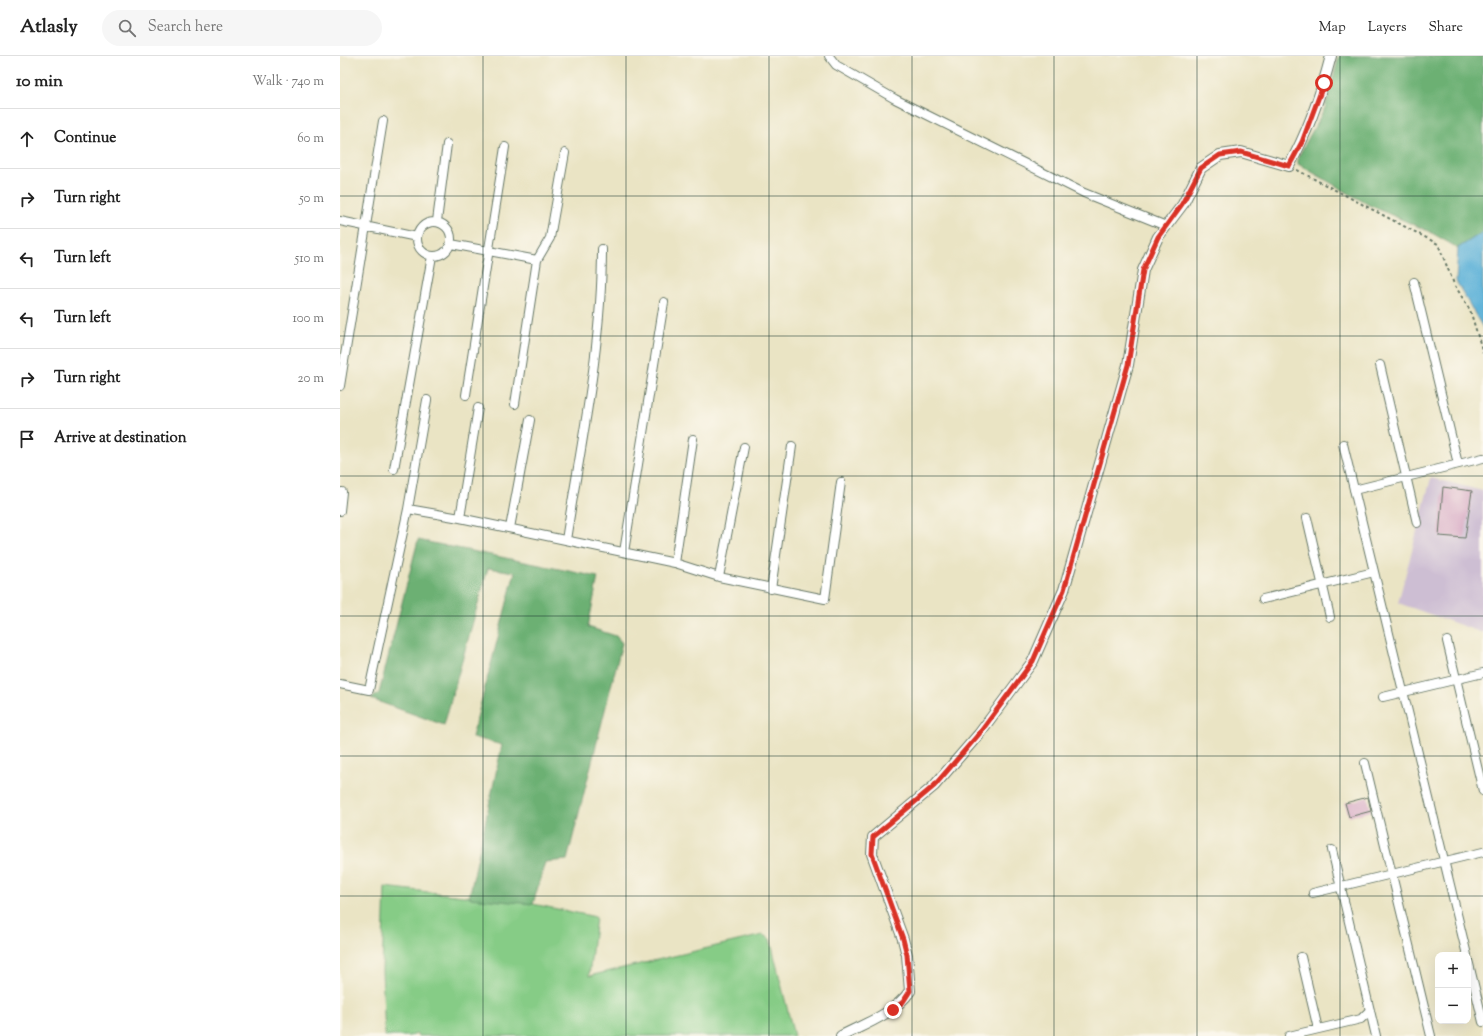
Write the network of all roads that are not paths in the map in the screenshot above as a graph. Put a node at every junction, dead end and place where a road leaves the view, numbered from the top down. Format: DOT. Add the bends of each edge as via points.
graph roads {
  1 [pos="829,56"];
  2 [pos="1331,56"];
  3 [pos="383,122"];
  4 [pos="447,144"];
  5 [pos="505,146"];
  6 [pos="565,152"];
  7 [pos="340,221"];
  8 [pos="437,222"];
  9 [pos="367,226"];
  10 [pos="1166,226"];
  11 [pos="417,237"];
  12 [pos="451,244"];
  13 [pos="602,249"];
  14 [pos="489,251"];
  15 [pos="432,256"];
  16 [pos="537,260"];
  17 [pos="1414,282"];
  18 [pos="664,302"];
  19 [pos="1380,365"];
  20 [pos="340,386"];
  21 [pos="466,395"];
  22 [pos="427,400"];
  23 [pos="515,404"];
  24 [pos="478,408"];
  25 [pos="530,420"];
  26 [pos="694,439"];
  27 [pos="1343,444"];
  28 [pos="792,446"];
  29 [pos="744,447"];
  30 [pos="1483,458"];
  31 [pos="1458,464"];
  32 [pos="394,468"];
  33 [pos="1406,477"];
  34 [pos="841,482"];
  35 [pos="1354,490"];
  36 [pos="342,492"];
  37 [pos="408,509"];
  38 [pos="340,511"];
  39 [pos="460,518"];
  40 [pos="1307,518"];
  41 [pos="1417,523"];
  42 [pos="510,528"];
  43 [pos="566,540"];
  44 [pos="624,552"];
  45 [pos="675,563"];
  46 [pos="1374,572"];
  47 [pos="719,577"];
  48 [pos="1322,584"];
  49 [pos="771,589"];
  50 [pos="1263,599"];
  51 [pos="1330,617"];
  52 [pos="1447,641"];
  53 [pos="1483,673"];
  54 [pos="1456,679"];
  55 [pos="340,684"];
  56 [pos="1403,692"];
  57 [pos="1383,697"];
  58 [pos="1365,763"];
  59 [pos="1483,791"];
  60 [pos="1332,850"];
  61 [pos="1483,852"];
  62 [pos="1444,861"];
  63 [pos="1392,874"];
  64 [pos="1340,887"];
  65 [pos="1313,893"];
  66 [pos="1466,952"];
  67 [pos="1301,957"];
  68 [pos="1471,972"];
  69 [pos="1370,1010"];
  70 [pos="1483,1022"];
  71 [pos="1318,1029"];
  72 [pos="1306,1034"];
  73 [pos="841,1036"];
  74 [pos="1289,1036"];
  75 [pos="1376,1036"];
  76 [pos="1431,1036"];
  1 -- 10 [label="street" via="836,65 895,99 1084,193"];
  2 -- 10 [label="street" via="1302,142 1289,166 1241,152 1220,155 1201,168 1182,204"];
  3 -- 9 [label="street"];
  4 -- 8 [label="street"];
  5 -- 14 [label="street"];
  6 -- 16 [label="street" via="550,238"];
  7 -- 9 [label="street"];
  8 -- 11 [label="street" via="421,227"];
  8 -- 12 [label="street" via="451,232"];
  9 -- 11 [label="street"];
  9 -- 20 [label="street"];
  10 -- 73 [label="street" via="1143,270 1128,365 1064,590 1033,661 979,734 934,786 873,837 872,854 907,955 910,991 903,1002 893,1010"];
  11 -- 15 [label="street" via="419,247 427,255"];
  12 -- 14 [label="street"];
  12 -- 15 [label="street" via="444,254"];
  13 -- 43 [label="street" via="602,288 597,345"];
  14 -- 16 [label="street"];
  14 -- 21 [label="street"];
  15 -- 32 [label="street"];
  16 -- 23 [label="street"];
  17 -- 31 [label="street"];
  18 -- 44 [label="street"];
  19 -- 33 [label="street"];
  22 -- 37 [label="street"];
  24 -- 39 [label="street"];
  25 -- 42 [label="street"];
  26 -- 45 [label="street"];
  27 -- 35 [label="street"];
  28 -- 49 [label="street"];
  29 -- 47 [label="street"];
  30 -- 31 [label="street"];
  31 -- 33 [label="street"];
  33 -- 35 [label="street"];
  33 -- 41 [label="street"];
  34 -- 49 [label="street" via="825,599"];
  35 -- 46 [label="street"];
  36 -- 38 [label="street"];
  37 -- 39 [label="street"];
  37 -- 55 [label="street" via="370,690"];
  39 -- 42 [label="street"];
  40 -- 48 [label="street"];
  42 -- 43 [label="street"];
  43 -- 44 [label="street"];
  44 -- 45 [label="street"];
  45 -- 47 [label="street"];
  46 -- 48 [label="street"];
  46 -- 56 [label="street"];
  47 -- 49 [label="street"];
  48 -- 50 [label="street"];
  48 -- 51 [label="street"];
  52 -- 54 [label="street"];
  53 -- 54 [label="street"];
  54 -- 56 [label="street"];
  54 -- 59 [label="street"];
  56 -- 57 [label="street"];
  56 -- 62 [label="street"];
  58 -- 63 [label="street"];
  60 -- 64 [label="street"];
  61 -- 62 [label="street"];
  62 -- 63 [label="street"];
  62 -- 66 [label="street"];
  63 -- 64 [label="street"];
  63 -- 76 [label="street"];
  64 -- 65 [label="street"];
  64 -- 69 [label="street"];
  67 -- 71 [label="street"];
  68 -- 70 [label="street"];
  69 -- 71 [label="street" via="1361,1019"];
  69 -- 75 [label="street"];
  71 -- 72 [label="street"];
  72 -- 74 [label="street"];
}
